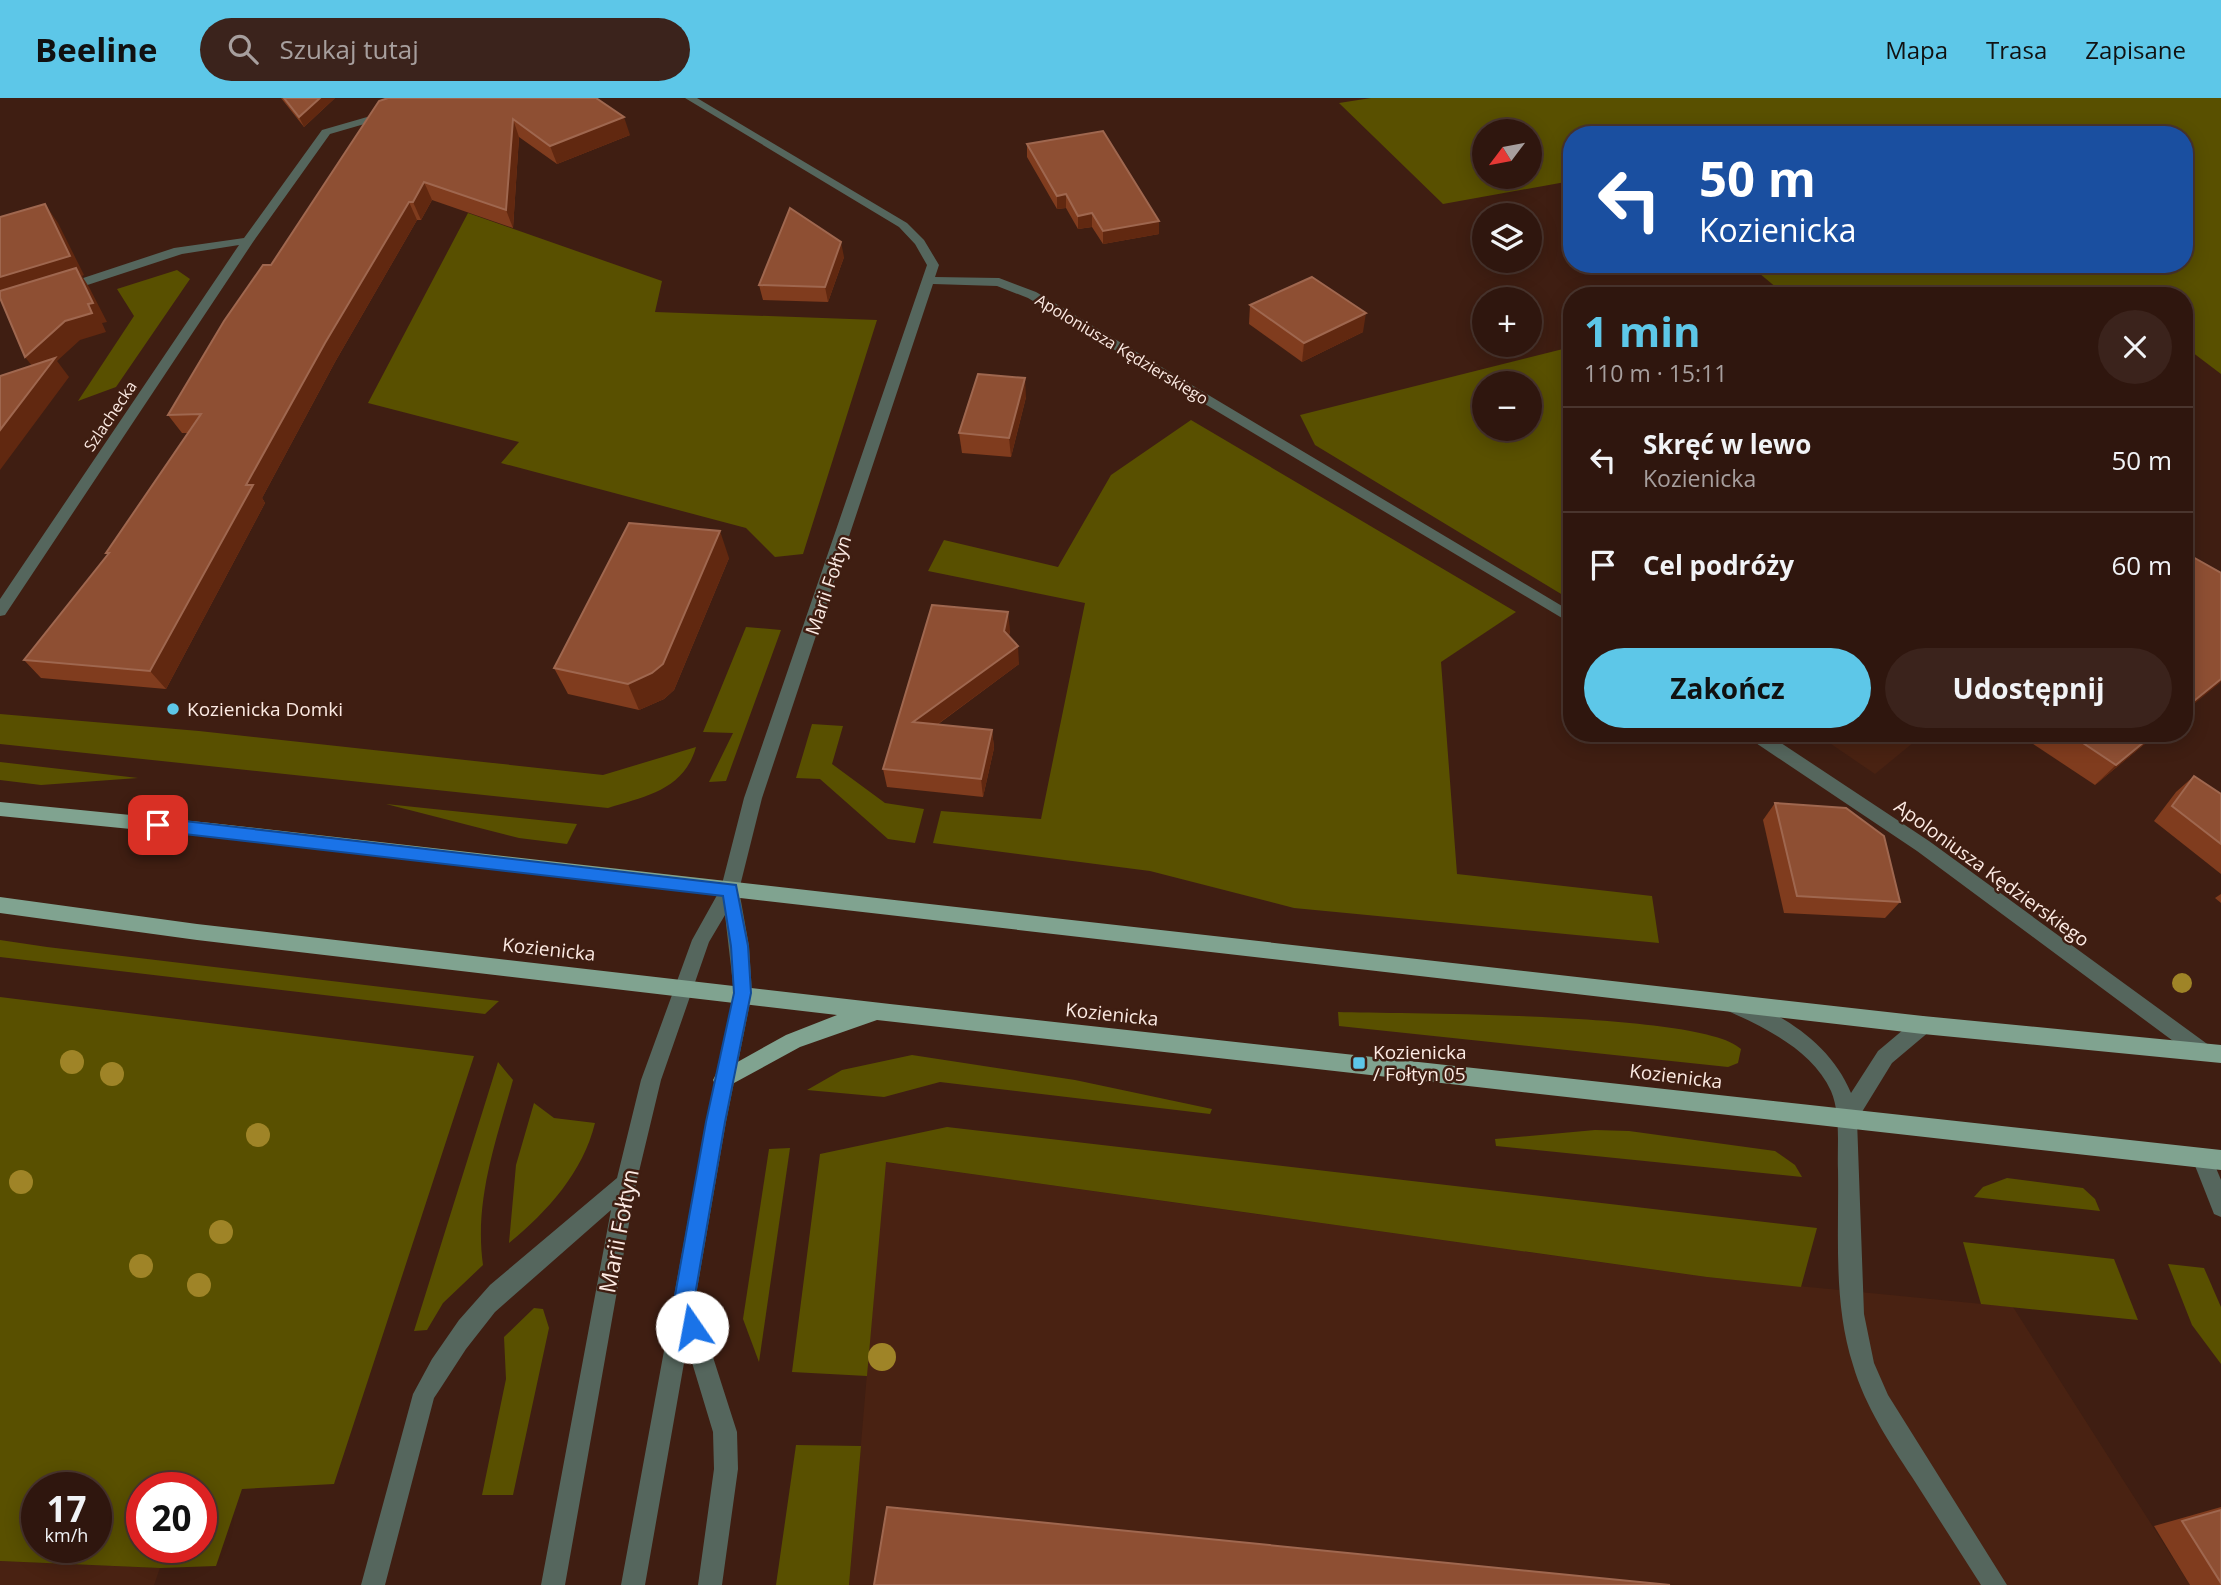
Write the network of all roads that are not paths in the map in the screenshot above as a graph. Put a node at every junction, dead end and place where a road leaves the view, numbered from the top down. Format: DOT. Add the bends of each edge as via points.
graph roads {
  1 [pos="690,98"];
  2 [pos="401,109"];
  3 [pos="248,241"];
  4 [pos="930,280"];
  5 [pos="53,292"];
  6 [pos="0,611"];
  7 [pos="1563,614"];
  8 [pos="1767,742"];
  9 [pos="0,809"];
  10 [pos="730,890"];
  11 [pos="0,905"];
  12 [pos="683,986"];
  13 [pos="743,993"];
  14 [pos="1730,1002"];
  15 [pos="890,1013"];
  16 [pos="1923,1025"];
  17 [pos="2212,1053"];
  18 [pos="723,1080"];
  19 [pos="1846,1119"];
  20 [pos="2212,1159"];
  21 [pos="626,1184"];
  22 [pos="2221,1207"];
  23 [pos="684,1301"];
  24 [pos="373,1585"];
  25 [pos="553,1585"];
  26 [pos="633,1585"];
  27 [pos="710,1585"];
  28 [pos="1995,1585"];
  1 -- 4 [label="street" via="903,225 933,265"];
  2 -- 3 [label="street, Szlachecka" via="326,132"];
  3 -- 5 [label="street" via="197,247"];
  3 -- 6 [label="street, Szlachecka"];
  4 -- 7 [label="street, Apoloniusza Kędzierskiego" via="999,282 1032,295"];
  4 -- 10 [label="street, Marii Fołtyn" via="754,798"];
  8 -- 17 [label="street, Apoloniusza Kędzierskiego" via="1923,846"];
  9 -- 10 [label="main road"];
  10 -- 12 [label="street, Marii Fołtyn" via="701,940"];
  10 -- 13 [label="street, Marii Fołtyn"];
  10 -- 14 [label="main road"];
  11 -- 12 [label="main road, Kozienicka" via="197,932"];
  12 -- 13 [label="main road, Kozienicka"];
  12 -- 21 [label="street, Marii Fołtyn" via="651,1080"];
  13 -- 15 [label="main road, Kozienicka"];
  13 -- 18 [label="street, Marii Fołtyn"];
  14 -- 16 [label="main road"];
  14 -- 19 [label="street" via="1766,1019 1820,1060 1839,1086"];
  15 -- 18 [label="main road" via="844,1020 766,1054"];
  15 -- 19 [label="main road, Kozienicka"];
  16 -- 17 [label="main road"];
  16 -- 19 [label="street" via="1885,1057"];
  18 -- 23 [label="street, Marii Fołtyn"];
  19 -- 20 [label="main road, Kozienicka"];
  19 -- 28 [label="street" via="1851,1292 1863,1364 1880,1405"];
  20 -- 22 [label="street"];
  21 -- 24 [label="street" via="497,1294 440,1367 424,1394"];
  21 -- 25 [label="street, Marii Fołtyn"];
  23 -- 26 [label="street, Marii Fołtyn"];
  23 -- 27 [label="street" via="725,1432 726,1469"];
}
